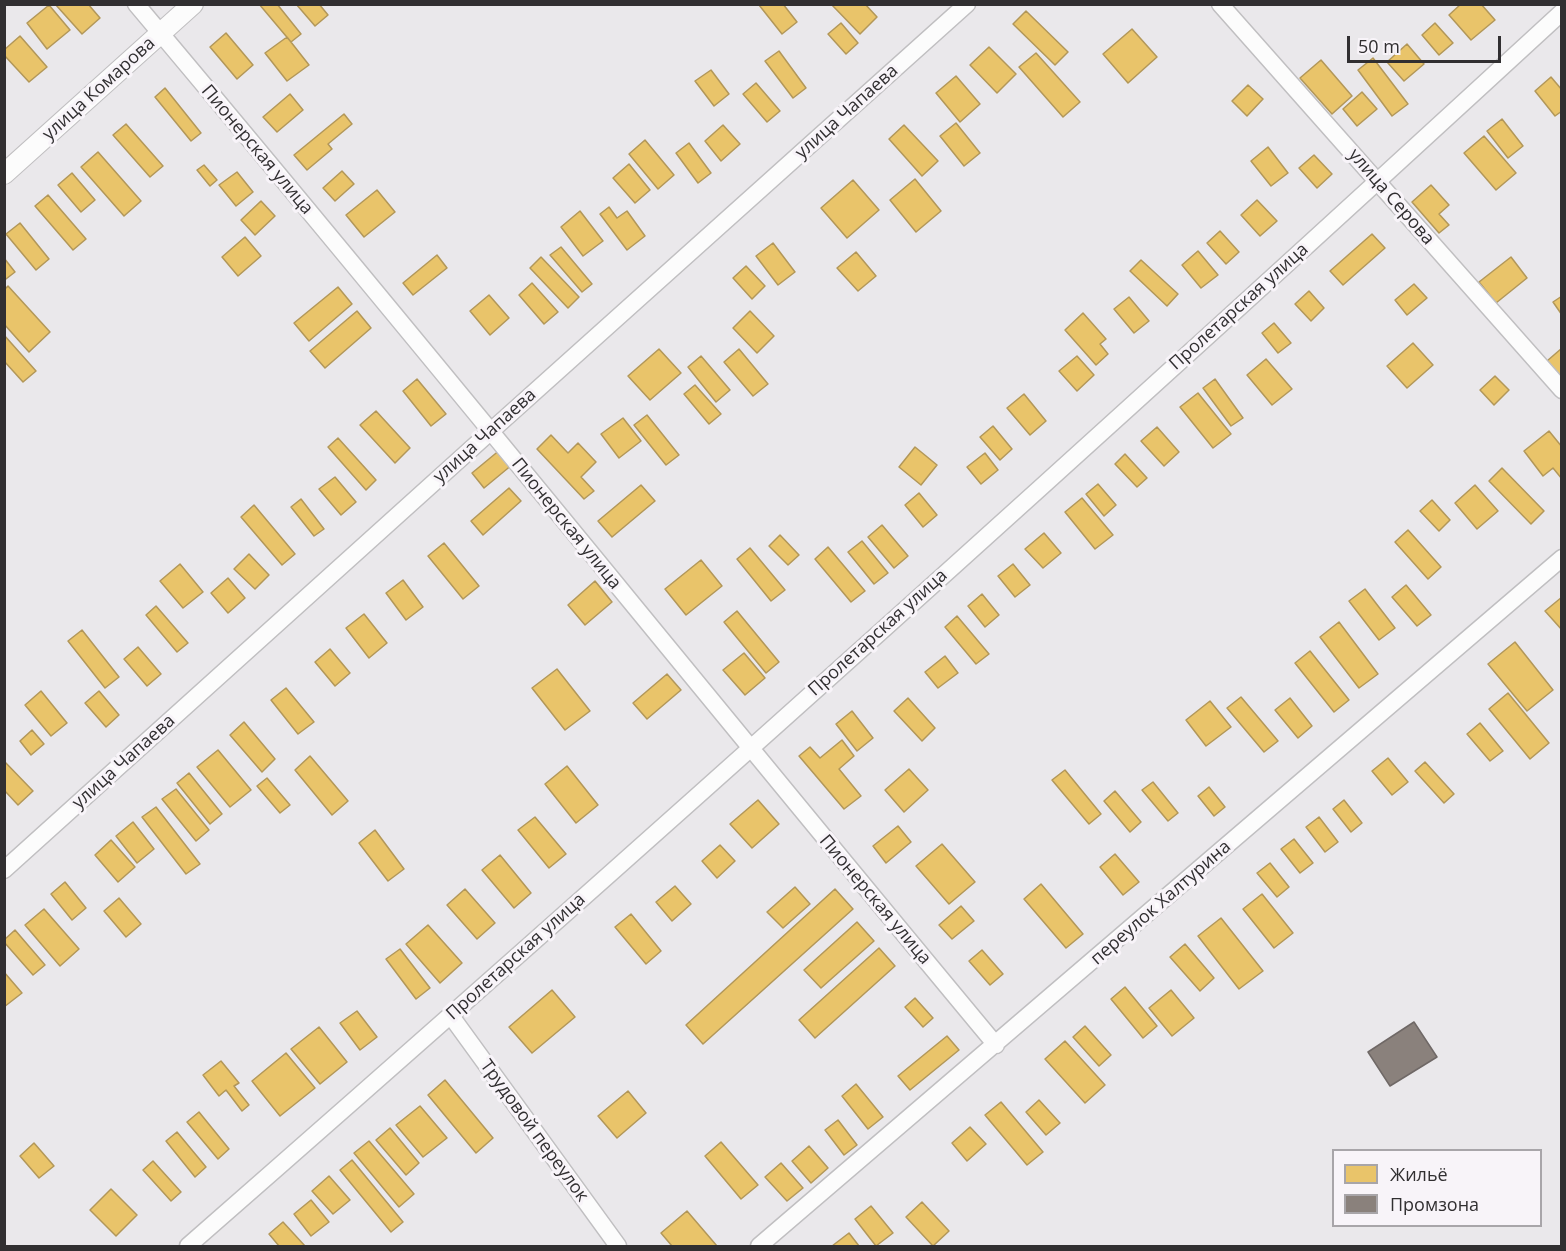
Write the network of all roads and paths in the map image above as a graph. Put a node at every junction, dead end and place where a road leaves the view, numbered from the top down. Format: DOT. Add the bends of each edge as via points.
graph roads {
  1 [pos="136,4"];
  2 [pos="193,4"];
  3 [pos="967,4"];
  4 [pos="1220,4"];
  5 [pos="1562,12"];
  6 [pos="160,33"];
  7 [pos="4,174"];
  8 [pos="1377,182"];
  9 [pos="1562,390"];
  10 [pos="490,431"];
  11 [pos="1562,558"];
  12 [pos="750,749"];
  13 [pos="4,870"];
  14 [pos="451,1016"];
  15 [pos="996,1045"];
  16 [pos="188,1246"];
  17 [pos="618,1246"];
  18 [pos="759,1246"];
  1 -- 6 [label="street, Пионерская улица"];
  2 -- 6 [label="street, улица Комарова"];
  3 -- 10 [label="street, улица Чапаева"];
  4 -- 8 [label="street, улица Серова"];
  5 -- 8 [label="street, Пролетарская улица"];
  6 -- 7 [label="street, улица Комарова"];
  6 -- 10 [label="street, Пионерская улица"];
  8 -- 9 [label="street, улица Серова"];
  8 -- 12 [label="street, Пролетарская улица"];
  10 -- 12 [label="street, Пионерская улица"];
  10 -- 13 [label="street, улица Чапаева"];
  11 -- 15 [label="street, переулок Халтурина"];
  12 -- 14 [label="street, Пролетарская улица"];
  12 -- 15 [label="street, Пионерская улица"];
  14 -- 16 [label="street, Пролетарская улица"];
  14 -- 17 [label="street, Трудовой переулок"];
  15 -- 18 [label="street, переулок Халтурина"];
}
